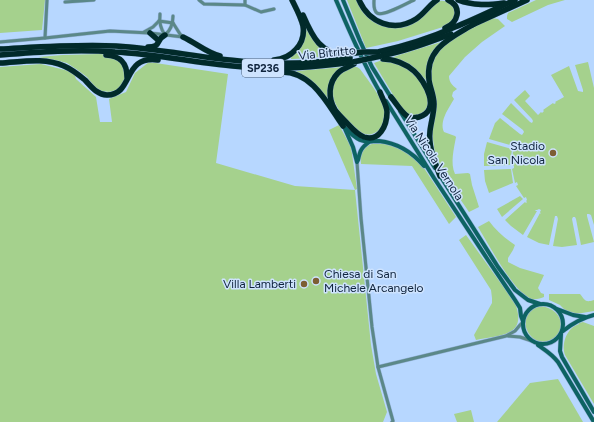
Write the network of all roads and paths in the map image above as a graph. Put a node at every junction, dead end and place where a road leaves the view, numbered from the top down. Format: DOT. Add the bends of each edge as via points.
graph roads {
  1 [pos="47,0"];
  2 [pos="94,0"];
  3 [pos="199,0"];
  4 [pos="246,0"];
  5 [pos="292,0"];
  6 [pos="296,0"];
  7 [pos="336,0"];
  8 [pos="343,0"];
  9 [pos="359,0"];
  10 [pos="362,0"];
  11 [pos="374,0"];
  12 [pos="414,0"];
  13 [pos="431,0"];
  14 [pos="437,0"];
  15 [pos="448,0"];
  16 [pos="458,0"];
  17 [pos="527,0"];
  18 [pos="512,1"];
  19 [pos="65,2"];
  20 [pos="245,6"];
  21 [pos="274,9"];
  22 [pos="160,14"];
  23 [pos="173,16"];
  24 [pos="159,21"];
  25 [pos="173,23"];
  26 [pos="474,24"];
  27 [pos="144,33"];
  28 [pos="150,33"];
  29 [pos="165,35"];
  30 [pos="184,37"];
  31 [pos="45,38"];
  32 [pos="158,40"];
  33 [pos="0,42"];
  34 [pos="106,46"];
  35 [pos="394,48"];
  36 [pos="0,49"];
  37 [pos="46,52"];
  38 [pos="0,54"];
  39 [pos="381,56"];
  40 [pos="174,58"];
  41 [pos="353,60"];
  42 [pos="253,62"];
  43 [pos="0,63"];
  44 [pos="219,64"];
  45 [pos="127,79"];
  46 [pos="380,92"];
  47 [pos="391,97"];
  48 [pos="343,126"];
  49 [pos="369,142"];
  50 [pos="357,162"];
  51 [pos="440,176"];
  52 [pos="434,178"];
  53 [pos="540,304"];
  54 [pos="555,308"];
  55 [pos="594,314"];
  56 [pos="585,317"];
  57 [pos="523,322"];
  58 [pos="562,333"];
  59 [pos="506,336"];
  60 [pos="534,342"];
  61 [pos="378,367"];
  62 [pos="594,412"];
  63 [pos="392,422"];
  64 [pos="594,422"];
  1 -- 31 [label="street"];
  2 -- 19 [label="street"];
  3 -- 20 [label="street" via="204,4"];
  4 -- 20 [label="street"];
  5 -- 42 [label="highway" via="303,28 303,37 299,45 285,58"];
  6 -- 41 [label="highway" via="309,30 318,43 331,52"];
  7 -- 46 [label="main road, Via Nicola Vernola" via="354,44"];
  8 -- 47 [label="main road, Via Nicola Vernola" via="372,67"];
  9 -- 14 [label="highway" via="373,19 394,25 416,20"];
  10 -- 13 [label="highway" via="375,16 387,21 403,21 414,16"];
  11 -- 12 [label="street" via="375,10 382,14"];
  15 -- 35 [label="highway" via="456,9 456,19 453,23"];
  16 -- 18 [label="highway" via="483,5"];
  17 -- 26 [label="highway, Via Bitritto / SP236"];
  18 -- 35 [label="highway, Via Bitritto / SP236" via="450,29"];
  20 -- 21 [label="street" via="261,12"];
  22 -- 24 [label="street"];
  23 -- 25 [label="street"];
  24 -- 25 [label="street"];
  24 -- 27 [label="street"];
  24 -- 29 [label="street"];
  25 -- 29 [label="street"];
  25 -- 30 [label="street"];
  26 -- 39 [label="highway, Via Bitritto / SP236" via="419,46"];
  26 -- 51 [label="highway" via="439,46 430,62 428,72 434,101 430,142"];
  27 -- 28 [label="street"];
  27 -- 31 [label="street" via="110,31"];
  28 -- 29 [label="street"];
  28 -- 32 [label="highway"];
  29 -- 30 [label="street"];
  29 -- 32 [label="highway"];
  30 -- 42 [label="highway" via="214,55"];
  31 -- 33 [label="street"];
  32 -- 34 [label="highway" via="156,46 152,47 125,44"];
  34 -- 36 [label="highway, Via Bitritto / SP236"];
  34 -- 42 [label="highway, Via Bitritto / SP236"];
  35 -- 39 [label="highway, Via Bitritto / SP236"];
  37 -- 38 [label="highway, Via Bitritto / SP236"];
  37 -- 40 [label="highway, Via Bitritto / SP236" via="115,52"];
  37 -- 45 [label="highway" via="112,55 124,64"];
  39 -- 41 [label="highway, Via Bitritto / SP236, bridge"];
  39 -- 41 [label="highway, Via Bitritto / SP236, bridge"];
  39 -- 47 [label="highway" via="399,62 420,77 428,91 430,107 423,116 412,118 403,113"];
  40 -- 44 [label="highway, Via Bitritto / SP236"];
  40 -- 45 [label="highway" via="167,61 144,60 134,67"];
  41 -- 42 [label="highway, Via Bitritto / SP236"];
  41 -- 44 [label="highway, Via Bitritto / SP236" via="320,66 284,68"];
  41 -- 46 [label="highway" via="333,79 330,95 339,114 354,130 369,138 381,133 384,128 387,111"];
  43 -- 45 [label="highway" via="42,61 64,66 84,79 91,88 106,95 120,91"];
  44 -- 48 [label="highway" via="227,68 287,72 303,77 318,90"];
  46 -- 52 [label="main road, Via Nicola Vernola"];
  47 -- 51 [label="main road, Via Nicola Vernola"];
  48 -- 49 [label="main road" via="361,140"];
  48 -- 50 [label="main road" via="354,147"];
  49 -- 50 [label="main road" via="362,147"];
  49 -- 52 [label="main road" via="395,144 408,150"];
  50 -- 61 [label="street"];
  51 -- 53 [label="main road, Via Nicola Vernola" via="478,237 516,290 528,300"];
  52 -- 57 [label="main road, Via Nicola Vernola" via="518,304"];
  53 -- 54 [label="main road"];
  53 -- 57 [label="main road" via="527,312"];
  54 -- 56 [label="main road"];
  54 -- 58 [label="main road" via="563,319"];
  55 -- 56 [label="main road"];
  56 -- 58 [label="main road" via="571,324"];
  57 -- 59 [label="street"];
  57 -- 60 [label="main road" via="525,333"];
  58 -- 60 [label="main road" via="558,339 547,344"];
  58 -- 62 [label="main road" via="562,357"];
  59 -- 60 [label="street"];
  59 -- 61 [label="street"];
  60 -- 64 [label="main road" via="554,356"];
  61 -- 63 [label="street"];
}
